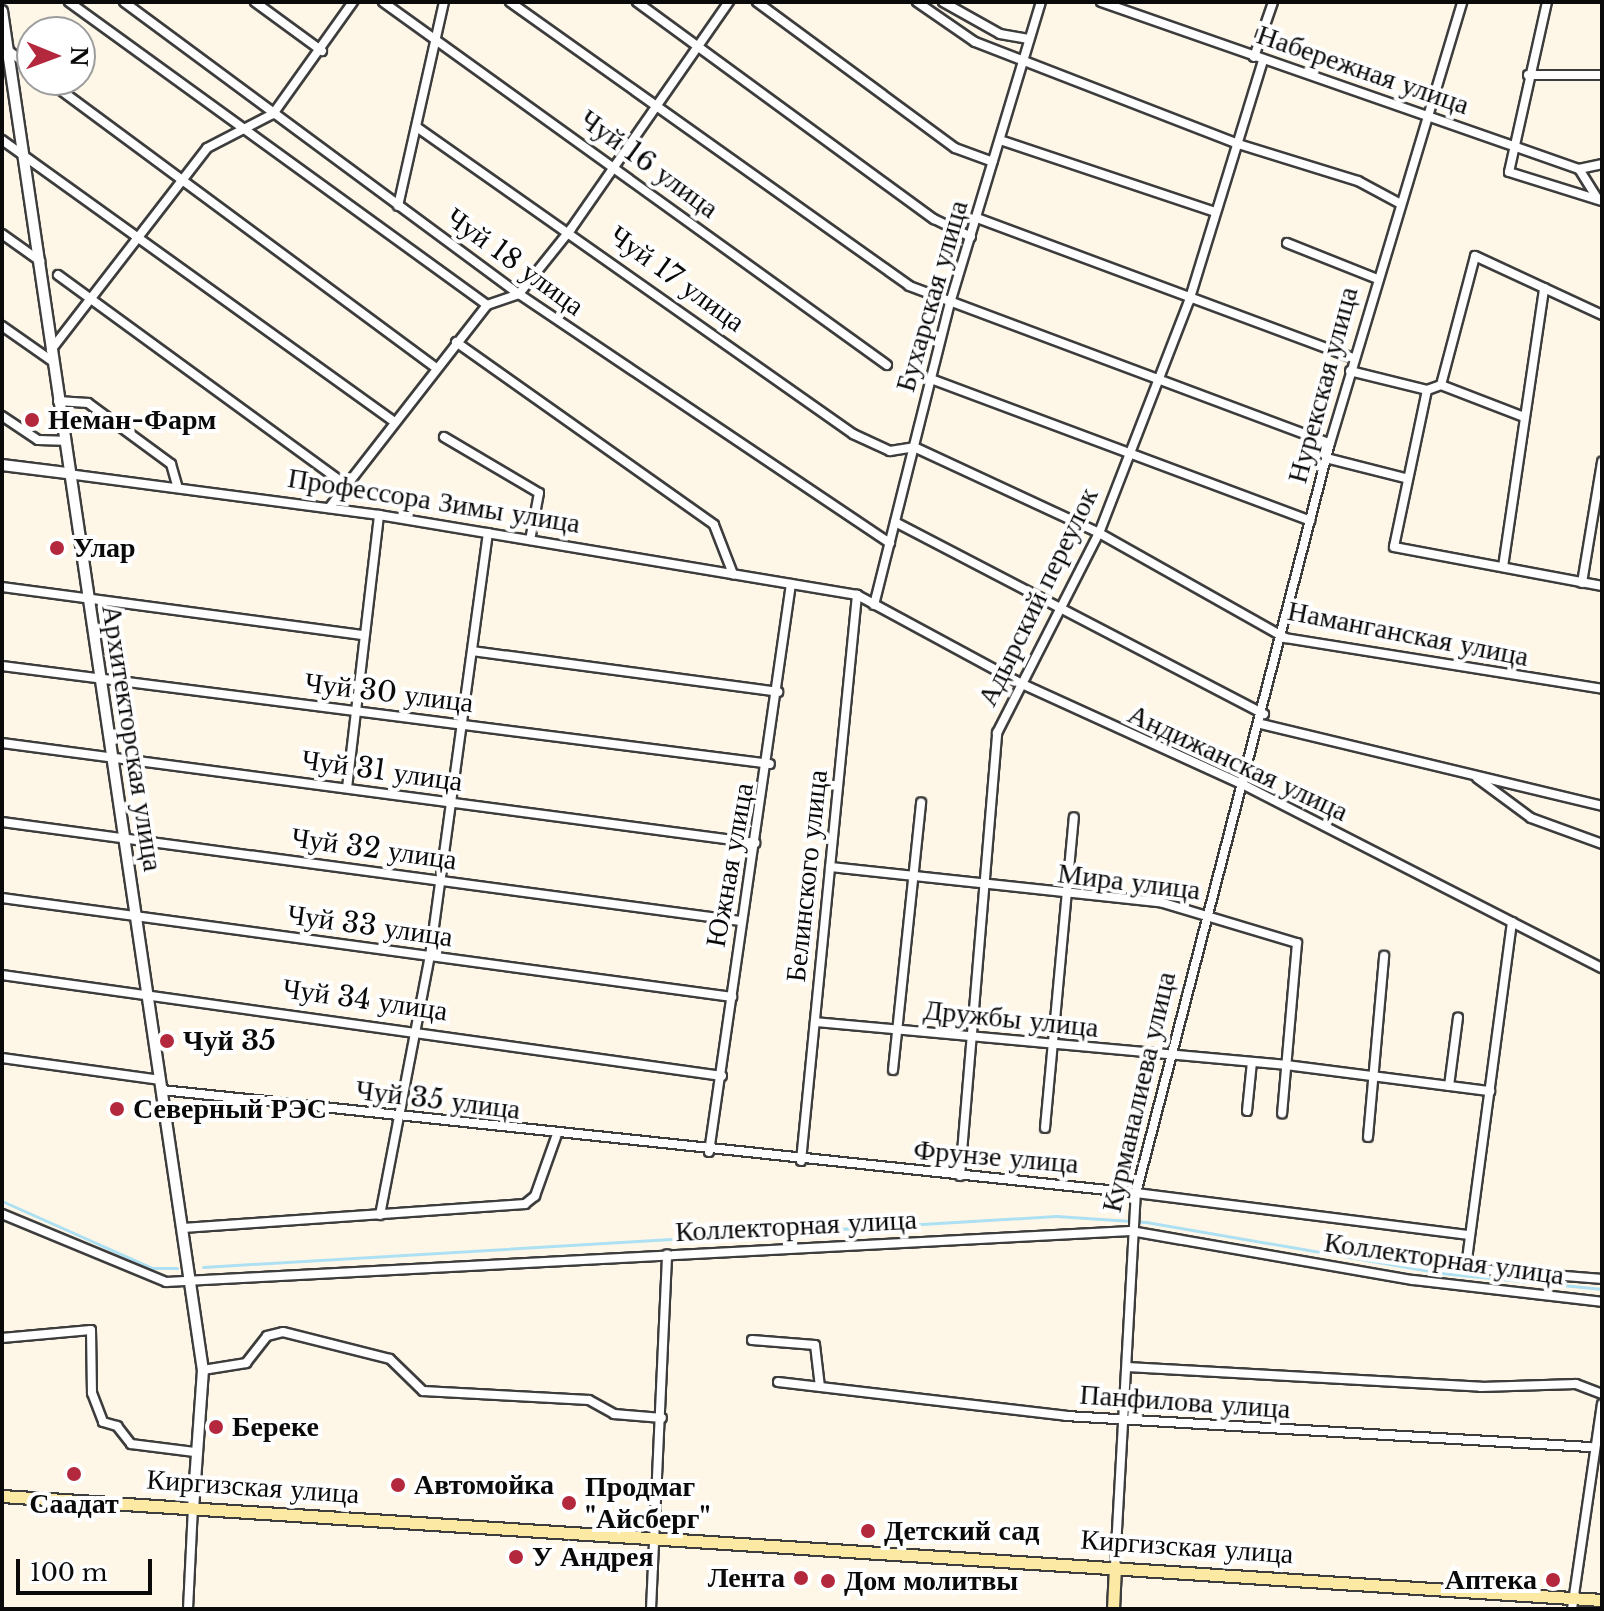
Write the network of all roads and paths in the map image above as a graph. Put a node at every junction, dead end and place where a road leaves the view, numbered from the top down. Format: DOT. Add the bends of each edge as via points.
graph roads {
  1 [pos="69,2"];
  2 [pos="124,2"];
  3 [pos="255,2"];
  4 [pos="353,2"];
  5 [pos="383,2"];
  6 [pos="444,2"];
  7 [pos="510,2"];
  8 [pos="637,2"];
  9 [pos="729,2"];
  10 [pos="757,2"];
  11 [pos="917,2"];
  12 [pos="943,2"];
  13 [pos="1041,2"];
  14 [pos="1101,2"];
  15 [pos="1273,2"];
  16 [pos="1462,2"];
  17 [pos="1547,2"];
  18 [pos="2,11"];
  19 [pos="1029,39"];
  20 [pos="434,40"];
  21 [pos="699,49"];
  22 [pos="8,50"];
  23 [pos="322,51"];
  24 [pos="16,56"];
  25 [pos="1259,58"];
  26 [pos="1023,61"];
  27 [pos="1528,75"];
  28 [pos="1602,75"];
  29 [pos="68,96"];
  30 [pos="655,106"];
  31 [pos="273,114"];
  32 [pos="1426,115"];
  33 [pos="418,128"];
  34 [pos="247,130"];
  35 [pos="2,140"];
  36 [pos="1000,140"];
  37 [pos="1235,143"];
  38 [pos="1512,143"];
  39 [pos="26,157"];
  40 [pos="993,162"];
  41 [pos="614,164"];
  42 [pos="1602,164"];
  43 [pos="1579,169"];
  44 [pos="181,183"];
  45 [pos="1599,199"];
  46 [pos="1399,203"];
  47 [pos="398,206"];
  48 [pos="1215,212"];
  49 [pos="977,218"];
  50 [pos="571,229"];
  51 [pos="2,234"];
  52 [pos="971,237"];
  53 [pos="139,239"];
  54 [pos="1287,243"];
  55 [pos="40,261"];
  56 [pos="58,275"];
  57 [pos="1375,278"];
  58 [pos="1544,288"];
  59 [pos="519,294"];
  60 [pos="93,301"];
  61 [pos="1189,301"];
  62 [pos="950,303"];
  63 [pos="487,305"];
  64 [pos="1602,315"];
  65 [pos="2,326"];
  66 [pos="456,342"];
  67 [pos="52,356"];
  68 [pos="1354,358"];
  69 [pos="887,365"];
  70 [pos="437,369"];
  71 [pos="1350,371"];
  72 [pos="931,379"];
  73 [pos="1158,381"];
  74 [pos="1441,385"];
  75 [pos="1427,390"];
  76 [pos="58,401"];
  77 [pos="2,416"];
  78 [pos="1524,417"];
  79 [pos="394,422"];
  80 [pos="444,437"];
  81 [pos="63,441"];
  82 [pos="1330,443"];
  83 [pos="914,447"];
  84 [pos="1128,449"];
  85 [pos="1326,458"];
  86 [pos="1602,462"];
  87 [pos="2,465"];
  88 [pos="67,473"];
  89 [pos="1405,478"];
  90 [pos="178,488"];
  91 [pos="350,488"];
  92 [pos="329,508"];
  93 [pos="379,515"];
  94 [pos="1310,521"];
  95 [pos="895,522"];
  96 [pos="488,533"];
  97 [pos="1099,533"];
  98 [pos="530,540"];
  99 [pos="890,543"];
  100 [pos="1503,567"];
  101 [pos="733,574"];
  102 [pos="1582,583"];
  103 [pos="791,584"];
  104 [pos="1602,586"];
  105 [pos="2,587"];
  106 [pos="857,595"];
  107 [pos="86,598"];
  108 [pos="1061,603"];
  109 [pos="874,605"];
  110 [pos="364,635"];
  111 [pos="1285,638"];
  112 [pos="472,651"];
  113 [pos="2,666"];
  114 [pos="99,680"];
  115 [pos="1020,683"];
  116 [pos="1602,689"];
  117 [pos="778,692"];
  118 [pos="357,711"];
  119 [pos="1262,719"];
  120 [pos="462,725"];
  121 [pos="2,743"];
  122 [pos="112,757"];
  123 [pos="770,764"];
  124 [pos="1472,775"];
  125 [pos="1244,785"];
  126 [pos="347,788"];
  127 [pos="451,802"];
  128 [pos="921,802"];
  129 [pos="1602,806"];
  130 [pos="1074,817"];
  131 [pos="2,822"];
  132 [pos="123,838"];
  133 [pos="755,843"];
  134 [pos="1602,844"];
  135 [pos="830,867"];
  136 [pos="913,877"];
  137 [pos="441,881"];
  138 [pos="979,886"];
  139 [pos="1065,895"];
  140 [pos="2,898"];
  141 [pos="1208,914"];
  142 [pos="136,916"];
  143 [pos="740,921"];
  144 [pos="1512,922"];
  145 [pos="430,956"];
  146 [pos="1384,956"];
  147 [pos="1602,968"];
  148 [pos="2,975"];
  149 [pos="147,992"];
  150 [pos="732,997"];
  151 [pos="1458,1018"];
  152 [pos="815,1022"];
  153 [pos="415,1029"];
  154 [pos="897,1030"];
  155 [pos="969,1037"];
  156 [pos="1053,1045"];
  157 [pos="1168,1056"];
  158 [pos="2,1058"];
  159 [pos="1252,1062"];
  160 [pos="1286,1065"];
  161 [pos="893,1070"];
  162 [pos="722,1076"];
  163 [pos="1374,1076"];
  164 [pos="161,1085"];
  165 [pos="1449,1086"];
  166 [pos="1490,1091"];
  167 [pos="1247,1111"];
  168 [pos="1282,1113"];
  169 [pos="397,1117"];
  170 [pos="1045,1128"];
  171 [pos="556,1137"];
  172 [pos="1368,1137"];
  173 [pos="709,1152"];
  174 [pos="801,1161"];
  175 [pos="960,1176"];
  176 [pos="1136,1193"];
  177 [pos="2,1214"];
  178 [pos="380,1215"];
  179 [pos="183,1228"];
  180 [pos="1131,1231"];
  181 [pos="1469,1235"];
  182 [pos="667,1254"];
  183 [pos="1602,1279"];
  184 [pos="192,1282"];
  185 [pos="1602,1302"];
  186 [pos="2,1338"];
  187 [pos="752,1340"];
  188 [pos="1127,1367"];
  189 [pos="203,1370"];
  190 [pos="778,1382"];
  191 [pos="820,1387"];
  192 [pos="1602,1394"];
  193 [pos="1602,1404"];
  194 [pos="662,1418"];
  195 [pos="1124,1419"];
  196 [pos="1599,1419"];
  197 [pos="1590,1447"];
  198 [pos="194,1452"];
  199 [pos="2,1496"];
  200 [pos="193,1508"];
  201 [pos="655,1536"];
  202 [pos="1115,1566"];
  203 [pos="1602,1600"];
  204 [pos="1573,1603"];
  205 [pos="188,1609"];
  206 [pos="651,1609"];
  207 [pos="1113,1609"];
  1 -- 34 [label="street"];
  2 -- 31 [label="street, Чуй 18 улица"];
  3 -- 23 [label="street"];
  4 -- 23 [label="street"];
  5 -- 20 [label="street, Чуй 16 улица"];
  6 -- 20 [label="street"];
  7 -- 30 [label="street"];
  8 -- 21 [label="street"];
  9 -- 21 [label="street"];
  10 -- 40 [label="street" via="955,148"];
  11 -- 26 [label="street" via="975,42"];
  12 -- 19 [label="street" via="1000,34"];
  13 -- 19 [label="street, Бухарская улица"];
  14 -- 25 [label="street, Набережная улица"];
  15 -- 25 [label="street, Адырский переулок"];
  16 -- 32 [label="street, Нурекская улица"];
  17 -- 27 [label="street"];
  18 -- 22 [label="street, Архитекторская улица"];
  19 -- 26 [label="street, Бухарская улица"];
  20 -- 33 [label="street"];
  20 -- 41 [label="street, Чуй 16 улица"];
  21 -- 30 [label="street"];
  21 -- 52 [label="street" via="934,219"];
  22 -- 24 [label="street"];
  22 -- 39 [label="street, Архитекторская улица"];
  23 -- 31 [label="street"];
  25 -- 32 [label="street, Набережная улица"];
  25 -- 37 [label="street, Адырский переулок"];
  26 -- 36 [label="street, Бухарская улица"];
  26 -- 37 [label="street"];
  27 -- 28 [label="street"];
  27 -- 38 [label="street"];
  29 -- 44 [label="street"];
  30 -- 41 [label="street"];
  30 -- 62 [label="street" via="909,286"];
  31 -- 34 [label="street"];
  31 -- 47 [label="street, Чуй 18 улица"];
  32 -- 38 [label="street, Набережная улица"];
  32 -- 46 [label="street, Нурекская улица"];
  33 -- 47 [label="street"];
  33 -- 50 [label="street, Чуй 17 улица"];
  34 -- 44 [label="street" via="207,148"];
  34 -- 63 [label="street"];
  35 -- 39 [label="street"];
  36 -- 40 [label="street, Бухарская улица"];
  36 -- 48 [label="street"];
  37 -- 46 [label="street" via="1358,181"];
  37 -- 48 [label="street, Адырский переулок"];
  38 -- 43 [label="street, Набережная улица"];
  38 -- 45 [label="street" via="1509,172"];
  39 -- 53 [label="street"];
  39 -- 55 [label="street, Архитекторская улица"];
  40 -- 49 [label="street, Бухарская улица"];
  41 -- 50 [label="street"];
  41 -- 69 [label="street, Чуй 16 улица"];
  42 -- 43 [label="street"];
  43 -- 45 [label="street"];
  44 -- 53 [label="street"];
  44 -- 70 [label="street"];
  46 -- 57 [label="street, Нурекская улица"];
  47 -- 59 [label="street, Чуй 18 улица"];
  48 -- 61 [label="street, Адырский переулок"];
  49 -- 52 [label="street, Бухарская улица"];
  49 -- 61 [label="street"];
  50 -- 59 [label="street"];
  50 -- 83 [label="street, Чуй 17 улица" via="853,434 890,451"];
  51 -- 55 [label="street"];
  52 -- 62 [label="street, Бухарская улица"];
  53 -- 60 [label="street"];
  53 -- 79 [label="street"];
  54 -- 57 [label="street"];
  55 -- 67 [label="street, Архитекторская улица"];
  56 -- 60 [label="street"];
  57 -- 68 [label="street, Нурекская улица"];
  58 -- 64 [label="street"];
  58 -- 74 [label="street" via="1475,256"];
  58 -- 78 [label="street"];
  59 -- 63 [label="street"];
  59 -- 99 [label="street, Чуй 18 улица"];
  60 -- 67 [label="street"];
  60 -- 91 [label="street"];
  61 -- 68 [label="street"];
  61 -- 73 [label="street, Адырский переулок"];
  62 -- 72 [label="street, Бухарская улица"];
  62 -- 73 [label="street"];
  63 -- 66 [label="street"];
  65 -- 67 [label="street"];
  66 -- 70 [label="street"];
  66 -- 101 [label="street" via="714,525"];
  67 -- 76 [label="street, Архитекторская улица"];
  68 -- 71 [label="street, Нурекская улица"];
  70 -- 79 [label="street"];
  71 -- 75 [label="street"];
  71 -- 82 [label="street, Нурекская улица"];
  72 -- 83 [label="street, Бухарская улица"];
  72 -- 84 [label="street"];
  73 -- 82 [label="street"];
  73 -- 84 [label="street, Адырский переулок"];
  74 -- 75 [label="street"];
  74 -- 78 [label="street"];
  75 -- 89 [label="street"];
  76 -- 81 [label="street, Архитекторская улица"];
  76 -- 90 [label="street" via="88,403 171,464"];
  77 -- 81 [label="street" via="38,440"];
  78 -- 100 [label="street"];
  79 -- 91 [label="street"];
  80 -- 98 [label="street" via="539,493"];
  81 -- 88 [label="street, Архитекторская улица"];
  82 -- 85 [label="street, Нурекская улица"];
  83 -- 95 [label="street, Бухарская улица"];
  83 -- 97 [label="street, Наманганская улица"];
  84 -- 94 [label="street"];
  84 -- 97 [label="street, Адырский переулок"];
  85 -- 89 [label="street"];
  85 -- 94 [label="street, Нурекская улица"];
  86 -- 102 [label="street"];
  87 -- 88 [label="street, Профессора Зимы улица"];
  88 -- 90 [label="street, Профессора Зимы улица"];
  88 -- 107 [label="street, Архитекторская улица"];
  89 -- 100 [label="street" via="1394,547"];
  90 -- 92 [label="street, Профессора Зимы улица"];
  91 -- 92 [label="street"];
  92 -- 93 [label="street, Профессора Зимы улица"];
  93 -- 96 [label="street, Профессора Зимы улица"];
  93 -- 110 [label="street"];
  94 -- 111 [label="street, Нурекская улица"];
  95 -- 99 [label="street, Бухарская улица"];
  95 -- 108 [label="street"];
  96 -- 98 [label="street, Профессора Зимы улица"];
  96 -- 112 [label="street"];
  97 -- 108 [label="street, Адырский переулок"];
  97 -- 111 [label="street, Наманганская улица"];
  98 -- 101 [label="street, Профессора Зимы улица"];
  99 -- 109 [label="street, Бухарская улица"];
  100 -- 102 [label="street"];
  101 -- 103 [label="street, Профессора Зимы улица"];
  102 -- 104 [label="street"];
  103 -- 106 [label="street, Профессора Зимы улица"];
  103 -- 117 [label="street, Южная улица"];
  105 -- 107 [label="street"];
  106 -- 109 [label="street, Андижанская улица"];
  106 -- 135 [label="street, Белинского улица"];
  107 -- 110 [label="street"];
  107 -- 114 [label="street, Архитекторская улица"];
  108 -- 115 [label="street, Адырский переулок"];
  108 -- 119 [label="street"];
  109 -- 115 [label="street, Андижанская улица"];
  110 -- 118 [label="street"];
  111 -- 116 [label="street, Наманганская улица"];
  111 -- 119 [label="street, Нурекская улица"];
  112 -- 117 [label="street"];
  112 -- 120 [label="street"];
  113 -- 114 [label="street, Чуй 30 улица"];
  114 -- 118 [label="street, Чуй 30 улица"];
  114 -- 122 [label="street, Архитекторская улица"];
  115 -- 125 [label="street, Андижанская улица"];
  115 -- 138 [label="street, Адырский переулок" via="997,733"];
  117 -- 123 [label="street, Южная улица"];
  118 -- 120 [label="street, Чуй 30 улица"];
  118 -- 126 [label="street"];
  119 -- 124 [label="street"];
  119 -- 125 [label="street, Нурекская улица"];
  120 -- 123 [label="street, Чуй 30 улица"];
  120 -- 127 [label="street"];
  121 -- 122 [label="street, Чуй 31 улица"];
  122 -- 126 [label="street, Чуй 31 улица"];
  122 -- 132 [label="street, Архитекторская улица"];
  123 -- 133 [label="street, Южная улица"];
  124 -- 129 [label="street"];
  124 -- 134 [label="street" via="1531,818"];
  125 -- 141 [label="street, Курманалиева улица"];
  125 -- 144 [label="street, Андижанская улица"];
  126 -- 127 [label="street, Чуй 31 улица"];
  127 -- 133 [label="street, Чуй 31 улица"];
  127 -- 137 [label="street"];
  128 -- 136 [label="street"];
  130 -- 139 [label="street"];
  131 -- 132 [label="street, Чуй 32 улица"];
  132 -- 137 [label="street, Чуй 32 улица"];
  132 -- 142 [label="street, Архитекторская улица"];
  133 -- 143 [label="street, Южная улица"];
  135 -- 136 [label="street, Мира улица"];
  135 -- 152 [label="street, Белинского улица"];
  136 -- 138 [label="street, Мира улица"];
  136 -- 154 [label="street"];
  137 -- 143 [label="street, Чуй 32 улица"];
  137 -- 145 [label="street"];
  138 -- 139 [label="street, Мира улица"];
  138 -- 155 [label="street, Адырский переулок"];
  139 -- 141 [label="street, Мира улица"];
  139 -- 156 [label="street"];
  140 -- 142 [label="street, Чуй 33 улица"];
  141 -- 157 [label="street, Курманалиева улица"];
  141 -- 160 [label="street, Мира улица" via="1297,943"];
  142 -- 145 [label="street, Чуй 33 улица"];
  142 -- 149 [label="street, Архитекторская улица"];
  143 -- 150 [label="street, Южная улица"];
  144 -- 147 [label="street, Андижанская улица"];
  144 -- 166 [label="street"];
  145 -- 150 [label="street, Чуй 33 улица"];
  145 -- 153 [label="street"];
  146 -- 163 [label="street"];
  148 -- 149 [label="street, Чуй 34 улица"];
  149 -- 153 [label="street, Чуй 34 улица"];
  149 -- 164 [label="street, Архитекторская улица"];
  150 -- 162 [label="street, Южная улица"];
  151 -- 165 [label="street"];
  152 -- 154 [label="street, Дружбы улица"];
  152 -- 174 [label="street, Белинского улица"];
  153 -- 162 [label="street, Чуй 34 улица"];
  153 -- 169 [label="street"];
  154 -- 155 [label="street, Дружбы улица"];
  154 -- 161 [label="street"];
  155 -- 156 [label="street, Дружбы улица"];
  155 -- 175 [label="street, Адырский переулок"];
  156 -- 157 [label="street, Дружбы улица"];
  156 -- 170 [label="street"];
  157 -- 159 [label="street, Дружбы улица"];
  157 -- 176 [label="street, Курманалиева улица"];
  158 -- 164 [label="street, Чуй 35 улица"];
  159 -- 160 [label="street, Дружбы улица"];
  159 -- 167 [label="street"];
  160 -- 163 [label="street, Дружбы улица"];
  160 -- 168 [label="street, Мира улица"];
  162 -- 173 [label="street, Южная улица"];
  163 -- 165 [label="street, Дружбы улица"];
  163 -- 172 [label="street"];
  164 -- 169 [label="street, Чуй 35 улица"];
  164 -- 179 [label="street, Архитекторская улица"];
  165 -- 166 [label="street, Дружбы улица"];
  166 -- 181 [label="street"];
  169 -- 171 [label="street, Чуй 35 улица"];
  169 -- 178 [label="street"];
  171 -- 173 [label="street, Чуй 35 улица"];
  171 -- 178 [label="street" via="531,1202"];
  173 -- 174 [label="street, Фрунзе улица"];
  174 -- 175 [label="street, Фрунзе улица"];
  175 -- 176 [label="street, Фрунзе улица"];
  176 -- 180 [label="street, Курманалиева улица"];
  176 -- 181 [label="street, Фрунзе улица"];
  177 -- 184 [label="street, Коллекторная улица" via="166,1282"];
  178 -- 179 [label="street"];
  179 -- 184 [label="street, Архитекторская улица"];
  180 -- 182 [label="street, Коллекторная улица"];
  180 -- 185 [label="street, Коллекторная улица" via="1413,1280"];
  180 -- 188 [label="street, Курманалиева улица"];
  181 -- 183 [label="street, Коллекторная улица" via="1466,1268"];
  182 -- 184 [label="street, Коллекторная улица"];
  182 -- 194 [label="street"];
  184 -- 189 [label="street, Архитекторская улица"];
  186 -- 198 [label="street" via="91,1330 92,1393 103,1422 117,1426 131,1444"];
  187 -- 191 [label="street" via="815,1345"];
  188 -- 192 [label="street" via="1481,1387 1576,1384"];
  188 -- 195 [label="street, Курманалиева улица"];
  189 -- 194 [label="street" via="246,1363 267,1336 283,1332 390,1359 423,1391 589,1400 614,1414"];
  189 -- 198 [label="street, Архитекторская улица"];
  190 -- 191 [label="street, Панфилова улица"];
  191 -- 195 [label="street, Панфилова улица"];
  193 -- 196 [label="street"];
  194 -- 201 [label="street"];
  195 -- 197 [label="street, Панфилова улица"];
  195 -- 202 [label="street, Курманалиева улица"];
  196 -- 197 [label="street"];
  197 -- 204 [label="street"];
  198 -- 200 [label="street, Архитекторская улица"];
  199 -- 200 [label="main road, Киргизская улица"];
  200 -- 201 [label="main road, Киргизская улица"];
  200 -- 205 [label="street"];
  201 -- 202 [label="main road, Киргизская улица"];
  201 -- 206 [label="street"];
  202 -- 204 [label="main road, Киргизская улица"];
  202 -- 207 [label="main road, Курманалиева улица"];
  203 -- 204 [label="main road, Киргизская улица"];
}
